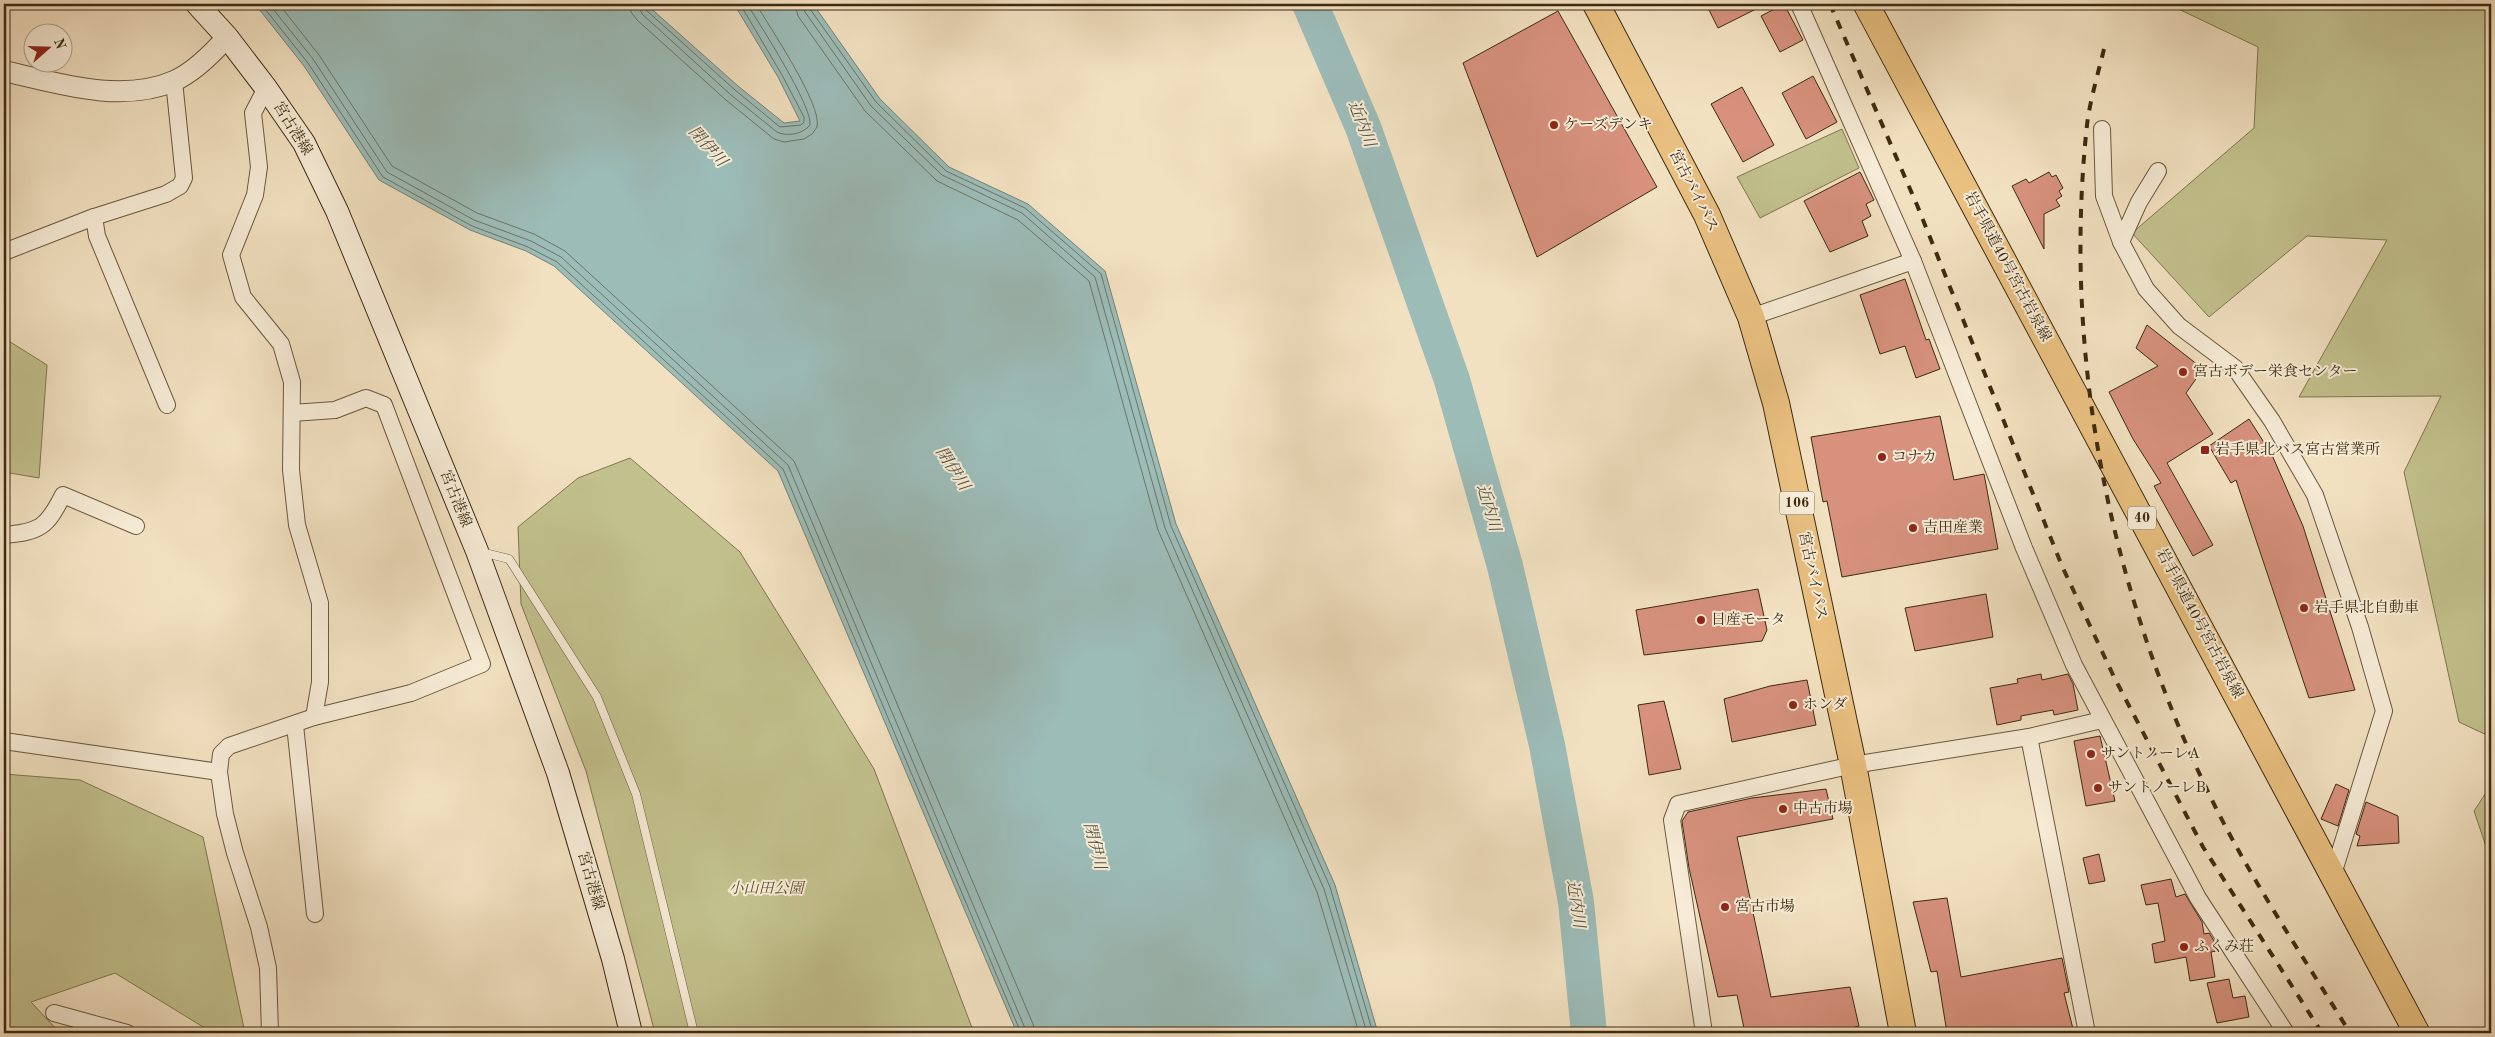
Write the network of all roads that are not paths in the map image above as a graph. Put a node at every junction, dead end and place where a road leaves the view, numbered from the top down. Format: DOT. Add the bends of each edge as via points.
graph roads {
  1 [pos="196,4"];
  2 [pos="1596,4"];
  3 [pos="1799,4"];
  4 [pos="1866,4"];
  5 [pos="227,37"];
  6 [pos="4,71"];
  7 [pos="174,81"];
  8 [pos="266,88"];
  9 [pos="2102,129"];
  10 [pos="2158,172"];
  11 [pos="94,217"];
  12 [pos="2121,242"];
  13 [pos="4,252"];
  14 [pos="1913,261"];
  15 [pos="1751,317"];
  16 [pos="167,405"];
  17 [pos="292,414"];
  18 [pos="136,526"];
  19 [pos="4,535"];
  20 [pos="477,551"];
  21 [pos="314,717"];
  22 [pos="2102,720"];
  23 [pos="295,725"];
  24 [pos="2029,737"];
  25 [pos="4,742"];
  26 [pos="1853,766"];
  27 [pos="219,772"];
  28 [pos="2333,874"];
  29 [pos="316,914"];
  30 [pos="54,1013"];
  31 [pos="127,1033"];
  32 [pos="270,1033"];
  33 [pos="631,1033"];
  34 [pos="694,1033"];
  35 [pos="1704,1033"];
  36 [pos="1904,1033"];
  37 [pos="2087,1033"];
  38 [pos="2286,1033"];
  39 [pos="2417,1033"];
  1 -- 5 [label="main road, 宮古港線"];
  2 -- 15 [label="highway, 宮古バイパス / 106" via="1707,215"];
  3 -- 14 [label="street"];
  4 -- 28 [label="main road, 岩手県道40号宮古岩泉線 / 40"];
  5 -- 7 [label="street" via="210,57"];
  5 -- 8 [label="main road, 宮古港線"];
  6 -- 7 [label="street" via="83,89 136,90"];
  7 -- 11 [label="street" via="184,178 180,186 166,194"];
  8 -- 17 [label="street" via="254,112 259,166 255,195 231,255 243,297 280,344 292,382"];
  8 -- 20 [label="main road, 宮古港線" via="304,143 337,211"];
  9 -- 12 [label="street" via="2104,196"];
  10 -- 12 [label="street" via="2139,202"];
  11 -- 13 [label="street"];
  11 -- 16 [label="street" via="96,236"];
  12 -- 28 [label="street" via="2146,289 2179,326 2235,368 2272,421 2315,495 2384,711"];
  14 -- 15 [label="street"];
  14 -- 22 [label="street" via="2024,548 2074,665"];
  15 -- 26 [label="highway, 宮古バイパス / 106" via="1776,403"];
  17 -- 21 [label="street" via="291,470 297,525 320,603 320,682"];
  17 -- 21 [label="street" via="335,410 366,398 384,405 482,664 412,693"];
  18 -- 19 [label="street" via="63,495 51,519 38,528 22,534"];
  20 -- 33 [label="main road, 宮古港線" via="558,773 613,959"];
  20 -- 34 [label="lane" via="509,559 597,697 636,794"];
  21 -- 23 [label="street"];
  22 -- 24 [label="street"];
  22 -- 38 [label="street" via="2198,898"];
  23 -- 27 [label="street" via="229,746 221,754"];
  23 -- 29 [label="street"];
  24 -- 26 [label="street"];
  24 -- 37 [label="street"];
  25 -- 27 [label="street"];
  26 -- 35 [label="street" via="1678,804 1672,820"];
  26 -- 36 [label="highway, 宮古バイパス / 106"];
  27 -- 32 [label="street" via="225,814 268,968"];
  28 -- 39 [label="main road, 岩手県道40号宮古岩泉線 / 40"];
  30 -- 31 [label="street"];
}
